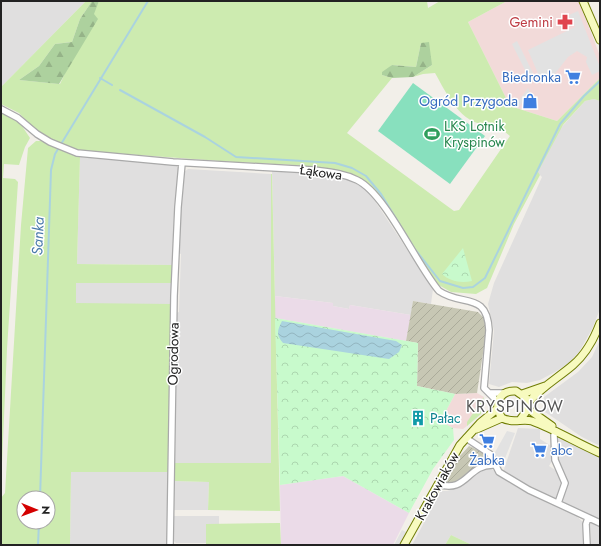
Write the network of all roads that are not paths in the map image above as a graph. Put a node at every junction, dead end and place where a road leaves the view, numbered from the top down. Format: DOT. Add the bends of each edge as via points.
graph roads {
  1 [pos="583,1"];
  2 [pos="600,40"];
  3 [pos="1,109"];
  4 [pos="182,162"];
  5 [pos="600,323"];
  6 [pos="544,386"];
  7 [pos="490,393"];
  8 [pos="505,393"];
  9 [pos="522,394"];
  10 [pos="498,402"];
  11 [pos="528,406"];
  12 [pos="497,410"];
  13 [pos="502,418"];
  14 [pos="520,420"];
  15 [pos="474,430"];
  16 [pos="556,431"];
  17 [pos="466,438"];
  18 [pos="600,453"];
  19 [pos="494,465"];
  20 [pos="438,484"];
  21 [pos="558,503"];
  22 [pos="588,518"];
  23 [pos="600,523"];
  24 [pos="170,545"];
  25 [pos="404,545"];
  26 [pos="587,545"];
  1 -- 2 [label="main road"];
  3 -- 4 [label="street, Łąkowa" via="18,118 36,134 67,149 86,154"];
  4 -- 7 [label="street, Łąkowa" via="335,172 367,186 386,210 439,291 451,297 474,301 483,308 489,323 484,388"];
  4 -- 24 [label="street, Ogrodowa" via="174,296"];
  5 -- 6 [label="main road" via="589,347 581,357 564,373"];
  6 -- 9 [label="main road"];
  6 -- 11 [label="main road"];
  7 -- 8 [label="street"];
  7 -- 10 [label="street, Łąkowa"];
  8 -- 9 [label="main road" via="514,391"];
  8 -- 10 [label="main road"];
  9 -- 11 [label="main road"];
  10 -- 12 [label="main road"];
  11 -- 14 [label="main road"];
  11 -- 16 [label="main road"];
  12 -- 13 [label="main road"];
  12 -- 15 [label="main road, Krakowiaków" via="480,422"];
  13 -- 14 [label="main road" via="511,422"];
  13 -- 15 [label="main road, Krakowiaków"];
  14 -- 16 [label="main road" via="528,420"];
  15 -- 17 [label="main road, Krakowiaków"];
  16 -- 18 [label="main road"];
  16 -- 21 [label="street" via="555,460 566,483"];
  17 -- 19 [label="street" via="490,454"];
  17 -- 20 [label="main road, Krakowiaków" via="454,453"];
  19 -- 20 [label="street" via="480,466 460,483 451,487"];
  19 -- 21 [label="street" via="499,472 529,490"];
  20 -- 25 [label="main road, Krakowiaków"];
  21 -- 22 [label="street"];
  22 -- 23 [label="street"];
  22 -- 26 [label="street"];
}
